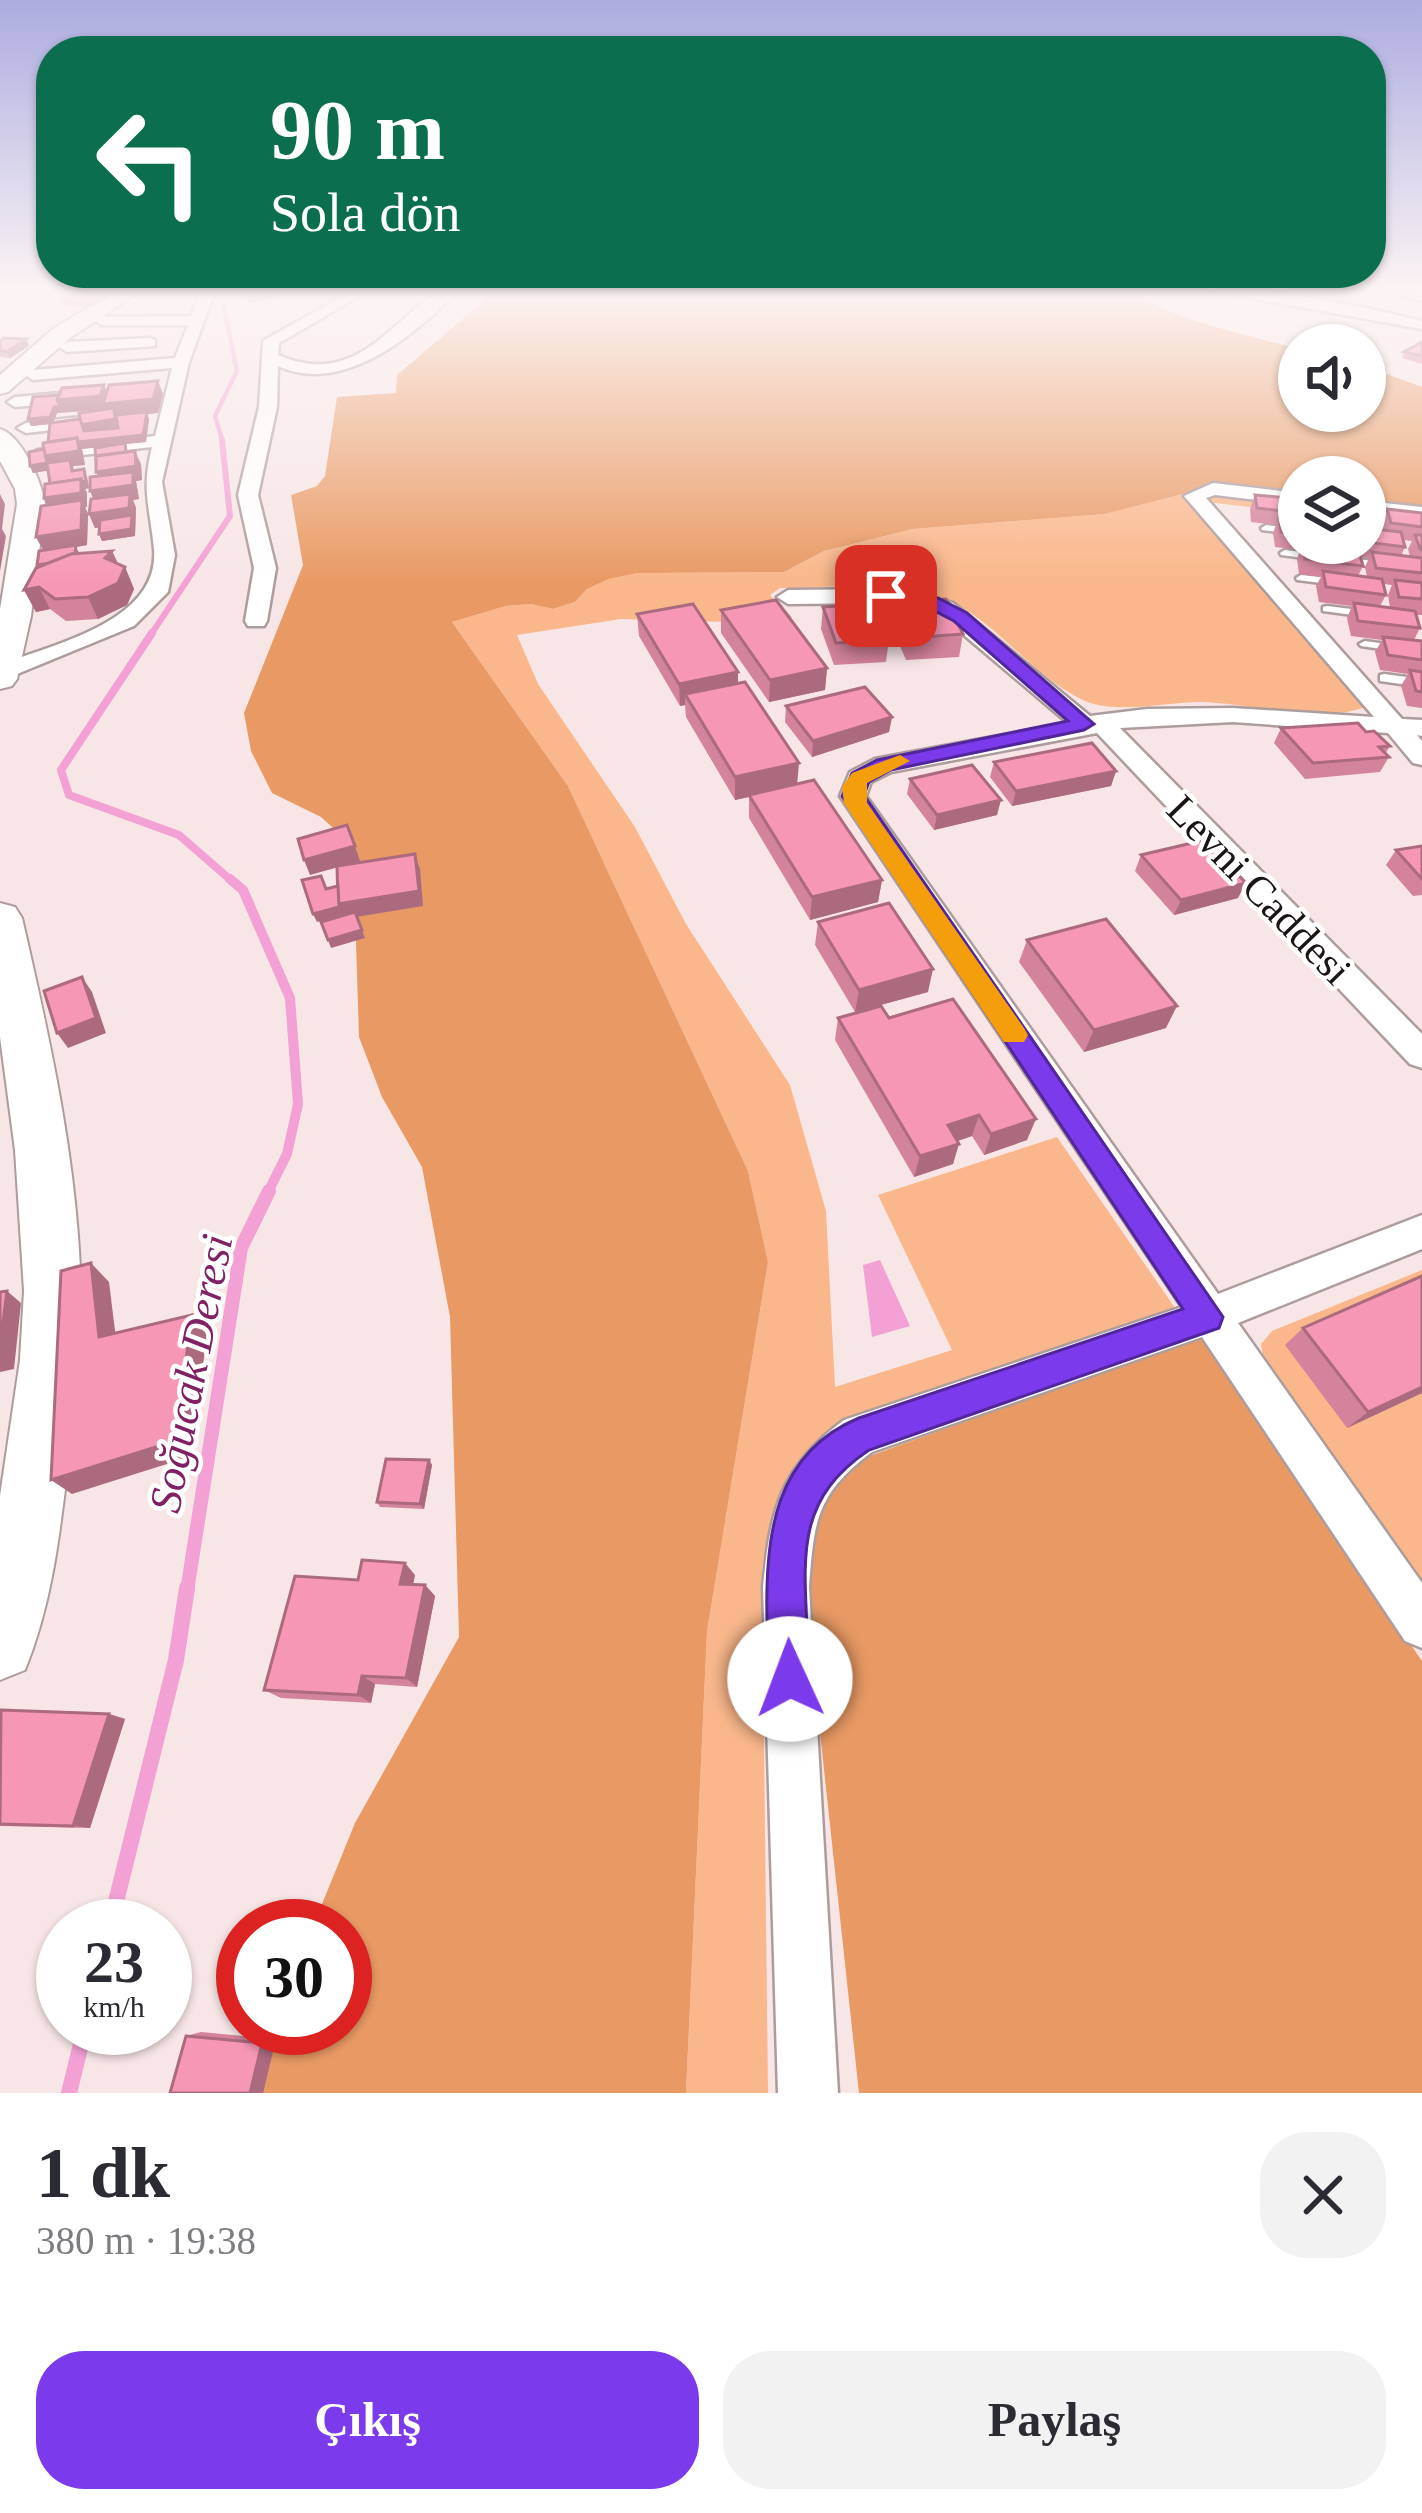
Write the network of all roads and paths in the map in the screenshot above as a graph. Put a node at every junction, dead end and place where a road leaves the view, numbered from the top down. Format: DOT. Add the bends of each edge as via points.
graph roads {
  1 [pos="270,387"];
  2 [pos="174,389"];
  3 [pos="152,391"];
  4 [pos="7,394"];
  5 [pos="83,396"];
  6 [pos="109,419"];
  7 [pos="13,433"];
  8 [pos="163,440"];
  9 [pos="36,455"];
  10 [pos="1278,497"];
  11 [pos="1386,509"];
  12 [pos="1422,513"];
  13 [pos="1266,528"];
  14 [pos="1278,529"];
  15 [pos="1379,564"];
  16 [pos="1422,569"];
  17 [pos="1301,578"];
  18 [pos="1362,585"];
  19 [pos="788,597"];
  20 [pos="1327,609"];
  21 [pos="1375,615"];
  22 [pos="256,621"];
  23 [pos="1366,644"];
  24 [pos="1422,652"];
  25 [pos="0,675"];
  26 [pos="1384,678"];
  27 [pos="1422,683"];
  28 [pos="1092,723"];
  29 [pos="1394,724"];
  30 [pos="1422,728"];
  31 [pos="1422,757"];
  32 [pos="0,918"];
  33 [pos="1422,1055"];
  34 [pos="1422,1232"];
  35 [pos="1207,1317"];
  36 [pos="1422,1624"];
  37 [pos="0,1646"];
  38 [pos="808,2093"];
  1 -- 22 [label="street" via="248,495 265,568"];
  2 -- 3 [label="street"];
  2 -- 8 [label="street" via="160,413"];
  4 -- 5 [label="street"];
  6 -- 7 [label="street"];
  7 -- 25 [label="street" via="31,504"];
  8 -- 9 [label="street"];
  8 -- 25 [label="street" via="144,492 165,556 151,602 94,637"];
  10 -- 29 [label="street" via="1213,489 1194,496"];
  11 -- 12 [label="street"];
  13 -- 14 [label="lane"];
  15 -- 16 [label="lane"];
  17 -- 18 [label="lane"];
  19 -- 28 [label="street, Levni Caddesi" via="932,602"];
  20 -- 21 [label="lane"];
  23 -- 24 [label="lane"];
  26 -- 27 [label="lane"];
  28 -- 29 [label="street" via="1185,714"];
  28 -- 33 [label="street, Levni Caddesi"];
  28 -- 35 [label="street" via="884,765 859,778 856,803"];
  29 -- 30 [label="street"];
  29 -- 31 [label="street"];
  32 -- 37 [label="street" via="43,1147 52,1293 26,1541"];
  34 -- 35 [label="street"];
  35 -- 36 [label="street"];
  35 -- 38 [label="street" via="859,1436 826,1457 793,1508 786,1587"];
}
